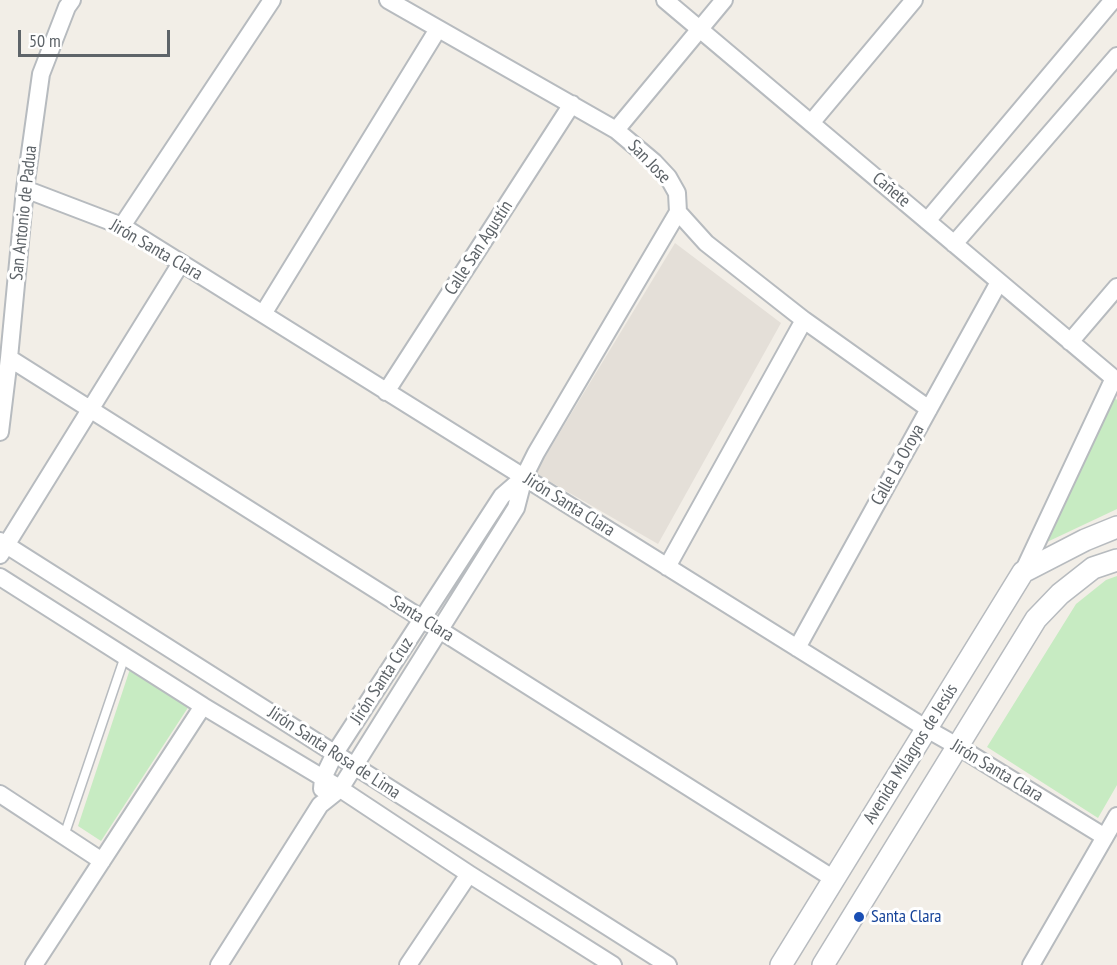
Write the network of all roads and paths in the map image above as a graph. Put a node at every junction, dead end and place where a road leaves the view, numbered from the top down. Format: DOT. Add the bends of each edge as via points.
graph roads {
  1 [pos="72,0"];
  2 [pos="272,0"];
  3 [pos="388,0"];
  4 [pos="665,0"];
  5 [pos="724,0"];
  6 [pos="914,0"];
  7 [pos="1113,0"];
  8 [pos="438,29"];
  9 [pos="700,29"];
  10 [pos="1117,56"];
  11 [pos="572,104"];
  12 [pos="811,123"];
  13 [pos="616,130"];
  14 [pos="25,189"];
  15 [pos="678,212"];
  16 [pos="927,221"];
  17 [pos="122,226"];
  18 [pos="954,244"];
  19 [pos="181,263"];
  20 [pos="999,282"];
  21 [pos="1117,287"];
  22 [pos="263,314"];
  23 [pos="804,320"];
  24 [pos="1071,342"];
  25 [pos="9,358"];
  26 [pos="1116,379"];
  27 [pos="386,392"];
  28 [pos="929,409"];
  29 [pos="90,410"];
  30 [pos="0,432"];
  31 [pos="524,477"];
  32 [pos="1117,527"];
  33 [pos="2,547"];
  34 [pos="1117,560"];
  35 [pos="667,567"];
  36 [pos="1023,572"];
  37 [pos="0,577"];
  38 [pos="422,619"];
  39 [pos="439,630"];
  40 [pos="797,648"];
  41 [pos="125,656"];
  42 [pos="203,706"];
  43 [pos="927,729"];
  44 [pos="957,746"];
  45 [pos="335,753"];
  46 [pos="354,766"];
  47 [pos="322,778"];
  48 [pos="340,789"];
  49 [pos="0,794"];
  50 [pos="320,805"];
  51 [pos="1117,816"];
  52 [pos="64,836"];
  53 [pos="1105,837"];
  54 [pos="102,861"];
  55 [pos="468,874"];
  56 [pos="834,879"];
  57 [pos="605,963"];
  58 [pos="1038,963"];
  59 [pos="34,965"];
  60 [pos="219,965"];
  61 [pos="408,965"];
  62 [pos="668,965"];
  63 [pos="781,965"];
  64 [pos="823,965"];
  1 -- 14 [label="street, San Antonio de Padua" via="41,74"];
  2 -- 17 [label="street"];
  3 -- 8 [label="street, San Jose"];
  4 -- 9 [label="street, Cañete"];
  5 -- 9 [label="street"];
  6 -- 12 [label="street"];
  7 -- 16 [label="street"];
  8 -- 11 [label="street, San Jose"];
  8 -- 22 [label="street"];
  9 -- 12 [label="street, Cañete"];
  9 -- 13 [label="street"];
  10 -- 18 [label="street"];
  11 -- 13 [label="street, San Jose"];
  11 -- 27 [label="street, Calle San Agustín"];
  12 -- 16 [label="street, Cañete"];
  13 -- 15 [label="street, San Jose" via="668,177 677,193"];
  14 -- 17 [label="street, Jirón Santa Clara"];
  14 -- 25 [label="street, San Antonio de Padua"];
  15 -- 23 [label="street, San Jose" via="706,243"];
  15 -- 31 [label="street, Jirón Santa Cruz"];
  16 -- 18 [label="street, Cañete"];
  17 -- 19 [label="street, Jirón Santa Clara"];
  18 -- 20 [label="street, Cañete"];
  19 -- 22 [label="street, Jirón Santa Clara"];
  19 -- 29 [label="street"];
  20 -- 24 [label="street, Cañete"];
  20 -- 28 [label="street, Calle La Oroya"];
  21 -- 24 [label="street"];
  22 -- 27 [label="street, Jirón Santa Clara"];
  23 -- 28 [label="street, San Jose"];
  23 -- 35 [label="street"];
  24 -- 26 [label="street, Cañete"];
  25 -- 29 [label="street, Santa Clara"];
  25 -- 30 [label="street, San Antonio de Padua"];
  26 -- 36 [label="street"];
  27 -- 31 [label="street, Jirón Santa Clara"];
  28 -- 40 [label="street, Calle La Oroya"];
  29 -- 33 [label="street"];
  29 -- 38 [label="street, Santa Clara"];
  31 -- 35 [label="street, Jirón Santa Clara"];
  31 -- 38 [label="street, Jirón Santa Cruz" via="502,496"];
  31 -- 39 [label="street, Jirón Santa Cruz" via="516,508"];
  32 -- 36 [label="street, Avenida Milagros de Jesús"];
  33 -- 45 [label="street, Jirón Santa Rosa de Lima"];
  34 -- 44 [label="street, Avenida Milagros de Jesús" via="1094,568 1036,619"];
  35 -- 40 [label="street, Jirón Santa Clara"];
  36 -- 43 [label="street, Avenida Milagros de Jesús"];
  37 -- 41 [label="street, Jirón Santa Rosa de Lima"];
  38 -- 39 [label="street, Santa Clara"];
  38 -- 45 [label="street, Jirón Santa Cruz"];
  39 -- 46 [label="street, Jirón Santa Cruz"];
  39 -- 56 [label="street, Santa Clara"];
  40 -- 43 [label="street, Jirón Santa Clara"];
  41 -- 42 [label="street, Jirón Santa Rosa de Lima"];
  41 -- 52 [label="lane"];
  42 -- 47 [label="street, Jirón Santa Rosa de Lima"];
  42 -- 54 [label="street"];
  43 -- 44 [label="street, Jirón Santa Clara"];
  43 -- 56 [label="street, Avenida Milagros de Jesús"];
  44 -- 53 [label="street, Jirón Santa Clara"];
  44 -- 64 [label="street, Avenida Milagros de Jesús"];
  45 -- 46 [label="street, Jirón Santa Rosa de Lima"];
  45 -- 47 [label="street, Jirón Santa Cruz"];
  46 -- 48 [label="street, Jirón Santa Cruz"];
  46 -- 62 [label="street, Jirón Santa Rosa de Lima"];
  47 -- 48 [label="street, Jirón Santa Rosa de Lima"];
  47 -- 50 [label="street, Jirón Santa Cruz"];
  48 -- 50 [label="street, Jirón Santa Cruz"];
  48 -- 55 [label="street, Jirón Santa Rosa de Lima"];
  49 -- 52 [label="street"];
  50 -- 60 [label="street, Jirón Santa Cruz"];
  51 -- 53 [label="street"];
  52 -- 54 [label="street"];
  53 -- 58 [label="street"];
  54 -- 59 [label="street"];
  55 -- 57 [label="street, Jirón Santa Rosa de Lima"];
  55 -- 61 [label="street"];
  56 -- 63 [label="street, Avenida Milagros de Jesús"];
}
